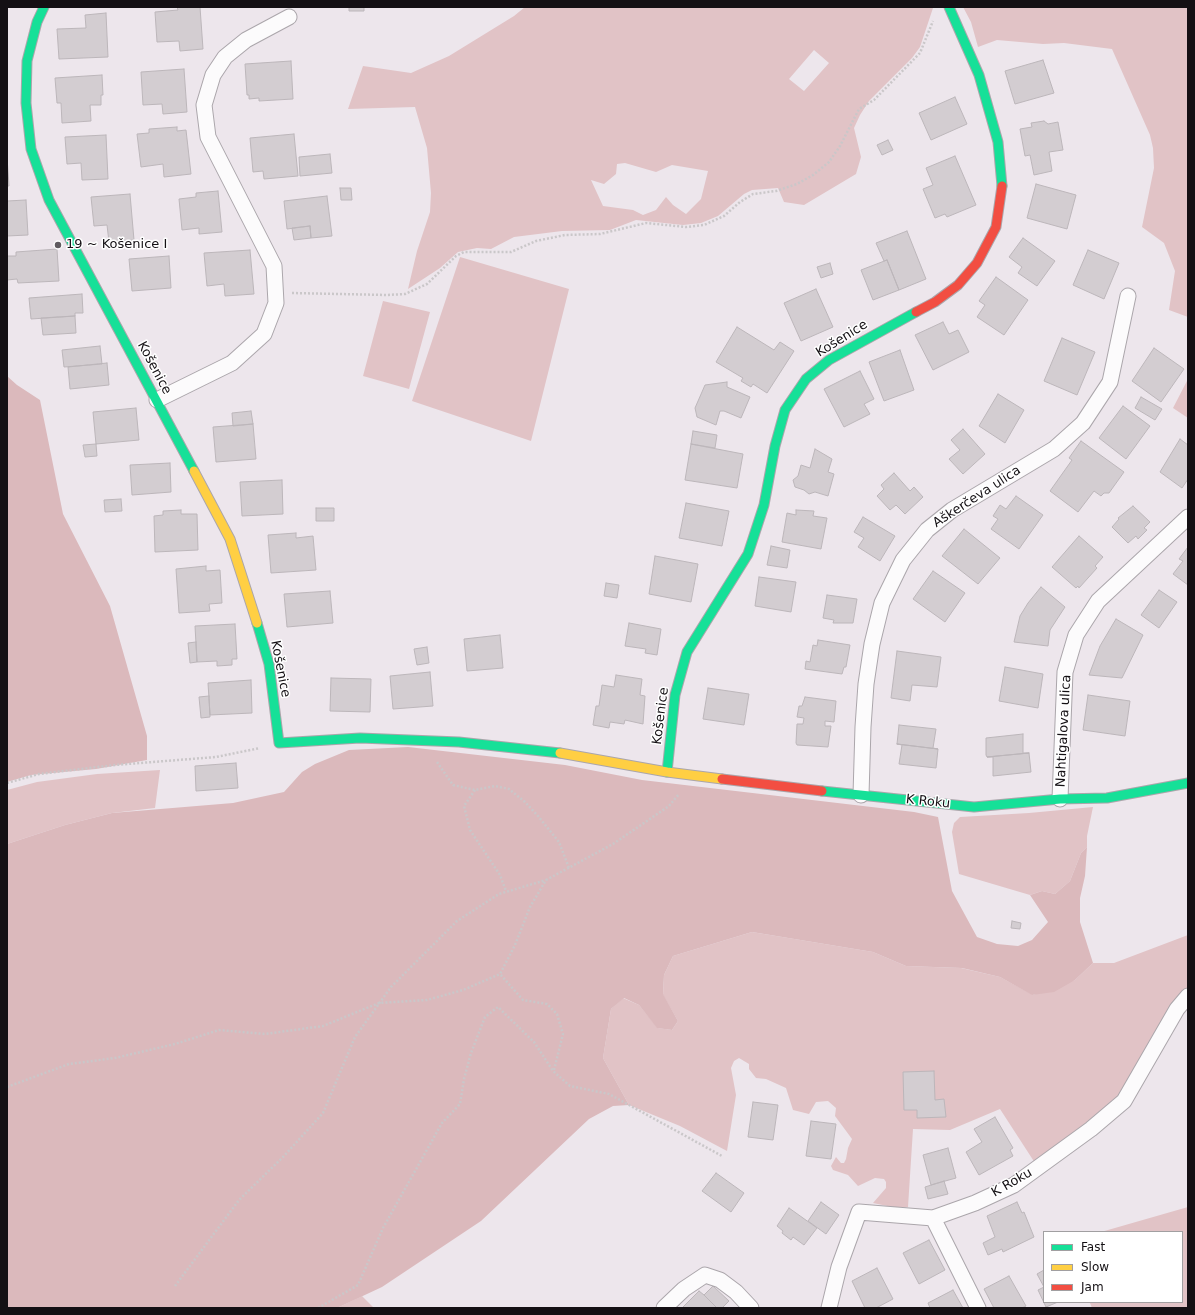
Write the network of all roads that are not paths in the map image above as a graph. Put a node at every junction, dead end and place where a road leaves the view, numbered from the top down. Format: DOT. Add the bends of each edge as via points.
graph roads {
  1 [pos="44,7"];
  2 [pos="949,7"];
  3 [pos="289,17"];
  4 [pos="1128,296"];
  5 [pos="157,400"];
  6 [pos="1188,517"];
  7 [pos="279,743"];
  8 [pos="668,772"];
  9 [pos="1188,783"];
  10 [pos="861,795"];
  11 [pos="1060,799"];
  12 [pos="1188,996"];
  13 [pos="933,1218"];
  14 [pos="664,1308"];
  15 [pos="751,1308"];
  16 [pos="830,1308"];
  17 [pos="978,1308"];
  1 -- 5 [label="street, Košenice" via="37,22 27,61 26,103 31,149 49,200"];
  2 -- 8 [label="street, Košenice" via="979,75 998,142 1002,183 996,227 977,263 958,285 935,302 861,340 829,360 806,380 786,410 775,446 764,506 748,554 687,652 675,696"];
  3 -- 5 [label="street" via="246,40 225,57 213,75 204,105 208,137 274,266 276,303 264,334 232,363"];
  4 -- 10 [label="street, Aškerčeva ulica" via="1110,382 1083,423 1054,449 952,510 927,530 903,560 882,603 872,644 864,713"];
  5 -- 7 [label="street, Košenice" via="230,539 247,587 268,664"];
  6 -- 11 [label="street, Nahtigalova ulica" via="1098,600 1076,635 1065,672"];
  7 -- 8 [label="street, K Roku" via="360,738 459,742 582,756"];
  8 -- 10 [label="street, K Roku"];
  9 -- 11 [label="street, K Roku" via="1107,798"];
  10 -- 11 [label="street, K Roku" via="974,807"];
  12 -- 13 [label="street, K Roku" via="1177,1009 1124,1101 1091,1129 1014,1185"];
  13 -- 16 [label="street, K Roku" via="859,1212 839,1267"];
  13 -- 17 [label="street"];
  14 -- 15 [label="street" via="684,1289 705,1275 720,1280"];
}
